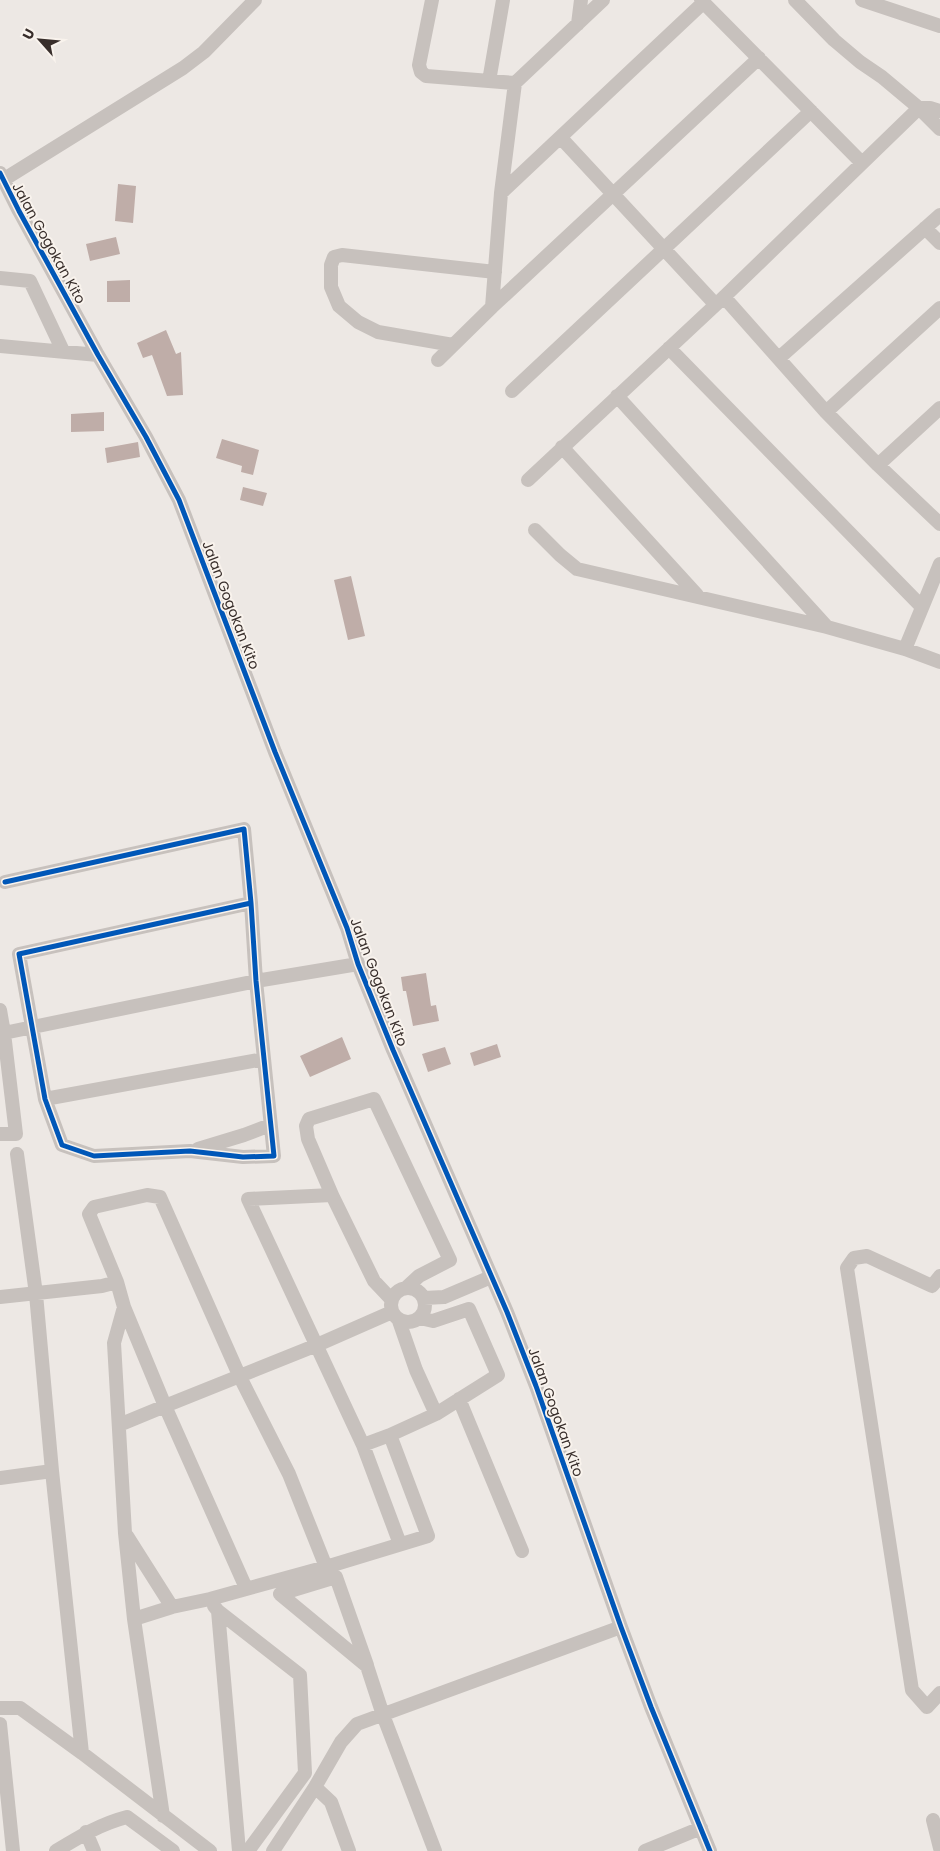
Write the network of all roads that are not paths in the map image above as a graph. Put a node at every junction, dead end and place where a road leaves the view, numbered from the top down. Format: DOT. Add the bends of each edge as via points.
graph roads {
  1 [pos="255,0"];
  2 [pos="432,0"];
  3 [pos="503,0"];
  4 [pos="581,0"];
  5 [pos="603,0"];
  6 [pos="795,0"];
  7 [pos="862,0"];
  8 [pos="702,1"];
  9 [pos="578,24"];
  10 [pos="940,26"];
  11 [pos="759,58"];
  12 [pos="489,81"];
  13 [pos="515,83"];
  14 [pos="919,108"];
  15 [pos="811,111"];
  16 [pos="940,111"];
  17 [pos="940,129"];
  18 [pos="561,138"];
  19 [pos="862,163"];
  20 [pos="1,177"];
  21 [pos="501,193"];
  22 [pos="613,194"];
  23 [pos="940,215"];
  24 [pos="925,228"];
  25 [pos="940,243"];
  26 [pos="663,248"];
  27 [pos="495,272"];
  28 [pos="0,278"];
  29 [pos="720,300"];
  30 [pos="492,307"];
  31 [pos="940,308"];
  32 [pos="453,345"];
  33 [pos="0,346"];
  34 [pos="669,348"];
  35 [pos="63,351"];
  36 [pos="98,355"];
  37 [pos="779,358"];
  38 [pos="438,360"];
  39 [pos="512,391"];
  40 [pos="617,396"];
  41 [pos="940,408"];
  42 [pos="826,412"];
  43 [pos="562,447"];
  44 [pos="878,465"];
  45 [pos="528,480"];
  46 [pos="940,524"];
  47 [pos="535,530"];
  48 [pos="940,564"];
  49 [pos="697,595"];
  50 [pos="922,607"];
  51 [pos="827,627"];
  52 [pos="905,649"];
  53 [pos="940,662"];
  54 [pos="5,882"];
  55 [pos="251,903"];
  56 [pos="358,964"];
  57 [pos="256,981"];
  58 [pos="0,1010"];
  59 [pos="31,1026"];
  60 [pos="4,1033"];
  61 [pos="3,1057"];
  62 [pos="264,1059"];
  63 [pos="45,1099"];
  64 [pos="270,1125"];
  65 [pos="0,1134"];
  66 [pos="190,1151"];
  67 [pos="17,1154"];
  68 [pos="332,1195"];
  69 [pos="940,1276"];
  70 [pos="491,1277"];
  71 [pos="117,1282"];
  72 [pos="406,1288"];
  73 [pos="36,1294"];
  74 [pos="0,1297"];
  75 [pos="424,1298"];
  76 [pos="124,1307"];
  77 [pos="394,1311"];
  78 [pos="420,1318"];
  79 [pos="317,1345"];
  80 [pos="239,1376"];
  81 [pos="459,1399"];
  82 [pos="165,1406"];
  83 [pos="436,1414"];
  84 [pos="119,1425"];
  85 [pos="390,1435"];
  86 [pos="364,1445"];
  87 [pos="52,1471"];
  88 [pos="0,1478"];
  89 [pos="125,1533"];
  90 [pos="400,1544"];
  91 [pos="522,1551"];
  92 [pos="326,1567"];
  93 [pos="246,1588"];
  94 [pos="214,1605"];
  95 [pos="172,1607"];
  96 [pos="134,1619"];
  97 [pos="621,1627"];
  98 [pos="367,1666"];
  99 [pos="940,1693"];
  100 [pos="0,1708"];
  101 [pos="383,1715"];
  102 [pos="0,1724"];
  103 [pos="82,1753"];
  104 [pos="315,1787"];
  105 [pos="163,1816"];
  106 [pos="933,1820"];
  107 [pos="700,1828"];
  108 [pos="86,1832"];
  109 [pos="940,1848"];
  110 [pos="13,1851"];
  111 [pos="56,1851"];
  112 [pos="94,1851"];
  113 [pos="173,1851"];
  114 [pos="210,1851"];
  115 [pos="239,1851"];
  116 [pos="248,1851"];
  117 [pos="273,1851"];
  118 [pos="349,1851"];
  119 [pos="434,1851"];
  120 [pos="645,1851"];
  121 [pos="710,1851"];
  1 -- 20 [label="street" via="204,52 183,68"];
  2 -- 12 [label="street" via="419,64 421,72 426,76"];
  3 -- 12 [label="street"];
  4 -- 9 [label="street"];
  5 -- 9 [label="street"];
  6 -- 14 [label="street" via="834,40"];
  7 -- 10 [label="street"];
  8 -- 11 [label="street"];
  8 -- 18 [label="street"];
  9 -- 13 [label="street"];
  11 -- 15 [label="street"];
  11 -- 22 [label="street"];
  12 -- 13 [label="street"];
  13 -- 21 [label="street"];
  14 -- 16 [label="street"];
  14 -- 17 [label="street"];
  14 -- 19 [label="street"];
  15 -- 19 [label="street"];
  15 -- 26 [label="street"];
  18 -- 21 [label="street"];
  18 -- 22 [label="street"];
  19 -- 29 [label="street"];
  20 -- 36 [label="street, Jalan Gogokan Kito"];
  21 -- 27 [label="street"];
  22 -- 26 [label="street"];
  22 -- 30 [label="street"];
  23 -- 24 [label="street"];
  24 -- 25 [label="street"];
  24 -- 37 [label="street"];
  26 -- 29 [label="street"];
  26 -- 39 [label="street"];
  27 -- 30 [label="street"];
  27 -- 32 [label="street" via="342,255 334,257 331,264 332,287 339,306 358,322 378,332"];
  28 -- 35 [label="street" via="30,281"];
  29 -- 34 [label="street"];
  29 -- 37 [label="street"];
  30 -- 32 [label="street"];
  31 -- 42 [label="street"];
  32 -- 38 [label="street"];
  33 -- 35 [label="street"];
  34 -- 40 [label="street"];
  34 -- 50 [label="street"];
  35 -- 36 [label="street"];
  36 -- 56 [label="street, Jalan Gogokan Kito" via="179,500 271,743 347,928"];
  37 -- 42 [label="street"];
  40 -- 43 [label="street"];
  40 -- 51 [label="street"];
  41 -- 44 [label="street"];
  42 -- 44 [label="street"];
  43 -- 45 [label="street"];
  43 -- 49 [label="street"];
  44 -- 46 [label="street"];
  47 -- 49 [label="street" via="577,569"];
  48 -- 50 [label="street"];
  49 -- 51 [label="street"];
  50 -- 52 [label="street"];
  51 -- 52 [label="street"];
  52 -- 53 [label="street"];
  54 -- 55 [label="street" via="244,829"];
  55 -- 57 [label="street"];
  55 -- 59 [label="street" via="19,954"];
  56 -- 57 [label="street"];
  56 -- 70 [label="street, Jalan Gogokan Kito"];
  57 -- 59 [label="street"];
  57 -- 62 [label="street"];
  58 -- 60 [label="street"];
  59 -- 60 [label="street"];
  59 -- 63 [label="street"];
  60 -- 61 [label="street"];
  61 -- 65 [label="street" via="16,1134"];
  62 -- 63 [label="street"];
  62 -- 64 [label="street"];
  63 -- 66 [label="street" via="62,1145 94,1156"];
  64 -- 66 [label="street"];
  64 -- 66 [label="street" via="274,1156 243,1157"];
  67 -- 73 [label="street"];
  68 -- 72 [label="street" via="308,1139 307,1122 317,1115 374,1099 450,1260 419,1276"];
  68 -- 77 [label="street" via="374,1281"];
  68 -- 79 [label="street" via="248,1199"];
  69 -- 99 [label="street" via="932,1286 867,1256 854,1258 847,1268 912,1690 927,1707"];
  70 -- 75 [label="street" via="444,1297"];
  70 -- 97 [label="street, Jalan Gogokan Kito" via="536,1386"];
  71 -- 73 [label="street"];
  71 -- 76 [label="street"];
  71 -- 80 [label="street" via="89,1214 94,1207 147,1195 160,1197"];
  72 -- 75 [label="street" via="418,1291"];
  72 -- 77 [label="street" via="400,1290"];
  73 -- 74 [label="street"];
  73 -- 87 [label="street"];
  75 -- 78 [label="street" via="425,1308"];
  76 -- 82 [label="street"];
  76 -- 84 [label="street" via="114,1343"];
  77 -- 78 [label="street" via="410,1323"];
  77 -- 79 [label="street"];
  77 -- 83 [label="street"];
  78 -- 81 [label="street" via="433,1321 469,1309 498,1375"];
  79 -- 80 [label="street"];
  79 -- 86 [label="street"];
  80 -- 82 [label="street"];
  80 -- 92 [label="street" via="289,1474"];
  81 -- 83 [label="street"];
  81 -- 91 [label="street"];
  82 -- 84 [label="street"];
  82 -- 93 [label="street"];
  83 -- 85 [label="street"];
  84 -- 89 [label="street"];
  85 -- 86 [label="street"];
  85 -- 90 [label="street" via="428,1536"];
  86 -- 90 [label="street"];
  87 -- 88 [label="street"];
  87 -- 103 [label="street"];
  89 -- 95 [label="street"];
  89 -- 96 [label="street"];
  90 -- 92 [label="street"];
  92 -- 93 [label="street"];
  93 -- 94 [label="street"];
  94 -- 95 [label="street"];
  94 -- 115 [label="street"];
  94 -- 116 [label="street" via="300,1675 305,1773"];
  95 -- 96 [label="street"];
  96 -- 105 [label="street"];
  97 -- 101 [label="street"];
  97 -- 107 [label="street, Jalan Gogokan Kito"];
  98 -- 98 [label="street" via="336,1577 280,1594 316,1624"];
  98 -- 101 [label="street"];
  100 -- 103 [label="street" via="20,1708"];
  101 -- 104 [label="street" via="357,1724 341,1742"];
  101 -- 119 [label="street"];
  102 -- 110 [label="street"];
  103 -- 105 [label="street"];
  104 -- 117 [label="street"];
  104 -- 118 [label="street" via="331,1802"];
  105 -- 114 [label="street"];
  106 -- 109 [label="street"];
  107 -- 120 [label="street"];
  107 -- 121 [label="street, Jalan Gogokan Kito"];
  108 -- 111 [label="street"];
  108 -- 112 [label="street"];
  108 -- 113 [label="street" via="127,1817"];
}
